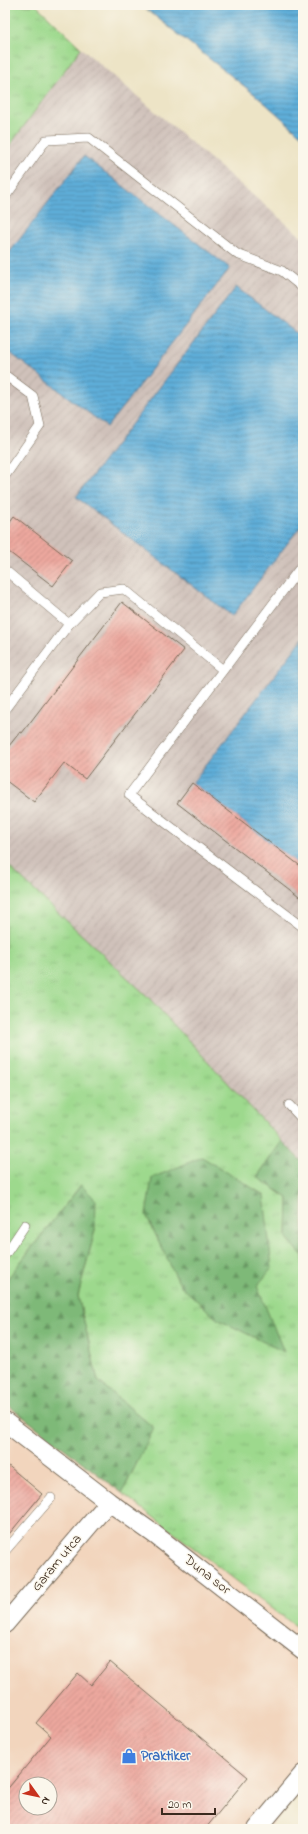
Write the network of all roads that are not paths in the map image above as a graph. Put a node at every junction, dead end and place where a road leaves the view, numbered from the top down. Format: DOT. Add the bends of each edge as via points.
graph roads {
  1 [pos="5,197"];
  2 [pos="303,288"];
  3 [pos="5,375"];
  4 [pos="5,476"];
  5 [pos="303,564"];
  6 [pos="5,570"];
  7 [pos="69,624"];
  8 [pos="224,670"];
  9 [pos="5,709"];
  10 [pos="303,927"];
  11 [pos="289,1106"];
  12 [pos="303,1120"];
  13 [pos="25,1225"];
  14 [pos="5,1255"];
  15 [pos="5,1422"];
  16 [pos="51,1498"];
  17 [pos="109,1502"];
  18 [pos="5,1551"];
  19 [pos="5,1624"];
  20 [pos="303,1650"];
  21 [pos="303,1774"];
  22 [pos="257,1829"];
  1 -- 2 [label="lane" via="46,140 89,138 237,254 282,271"];
  3 -- 4 [label="lane" via="32,396 40,426"];
  5 -- 8 [label="lane"];
  6 -- 7 [label="lane"];
  7 -- 8 [label="lane" via="100,592 124,589"];
  7 -- 9 [label="lane"];
  8 -- 10 [label="lane" via="129,795"];
  11 -- 12 [label="lane"];
  13 -- 14 [label="lane"];
  15 -- 17 [label="street, Duna sor"];
  16 -- 18 [label="lane"];
  17 -- 19 [label="street, Garam utca"];
  17 -- 20 [label="street, Duna sor"];
  21 -- 22 [label="street"];
}
